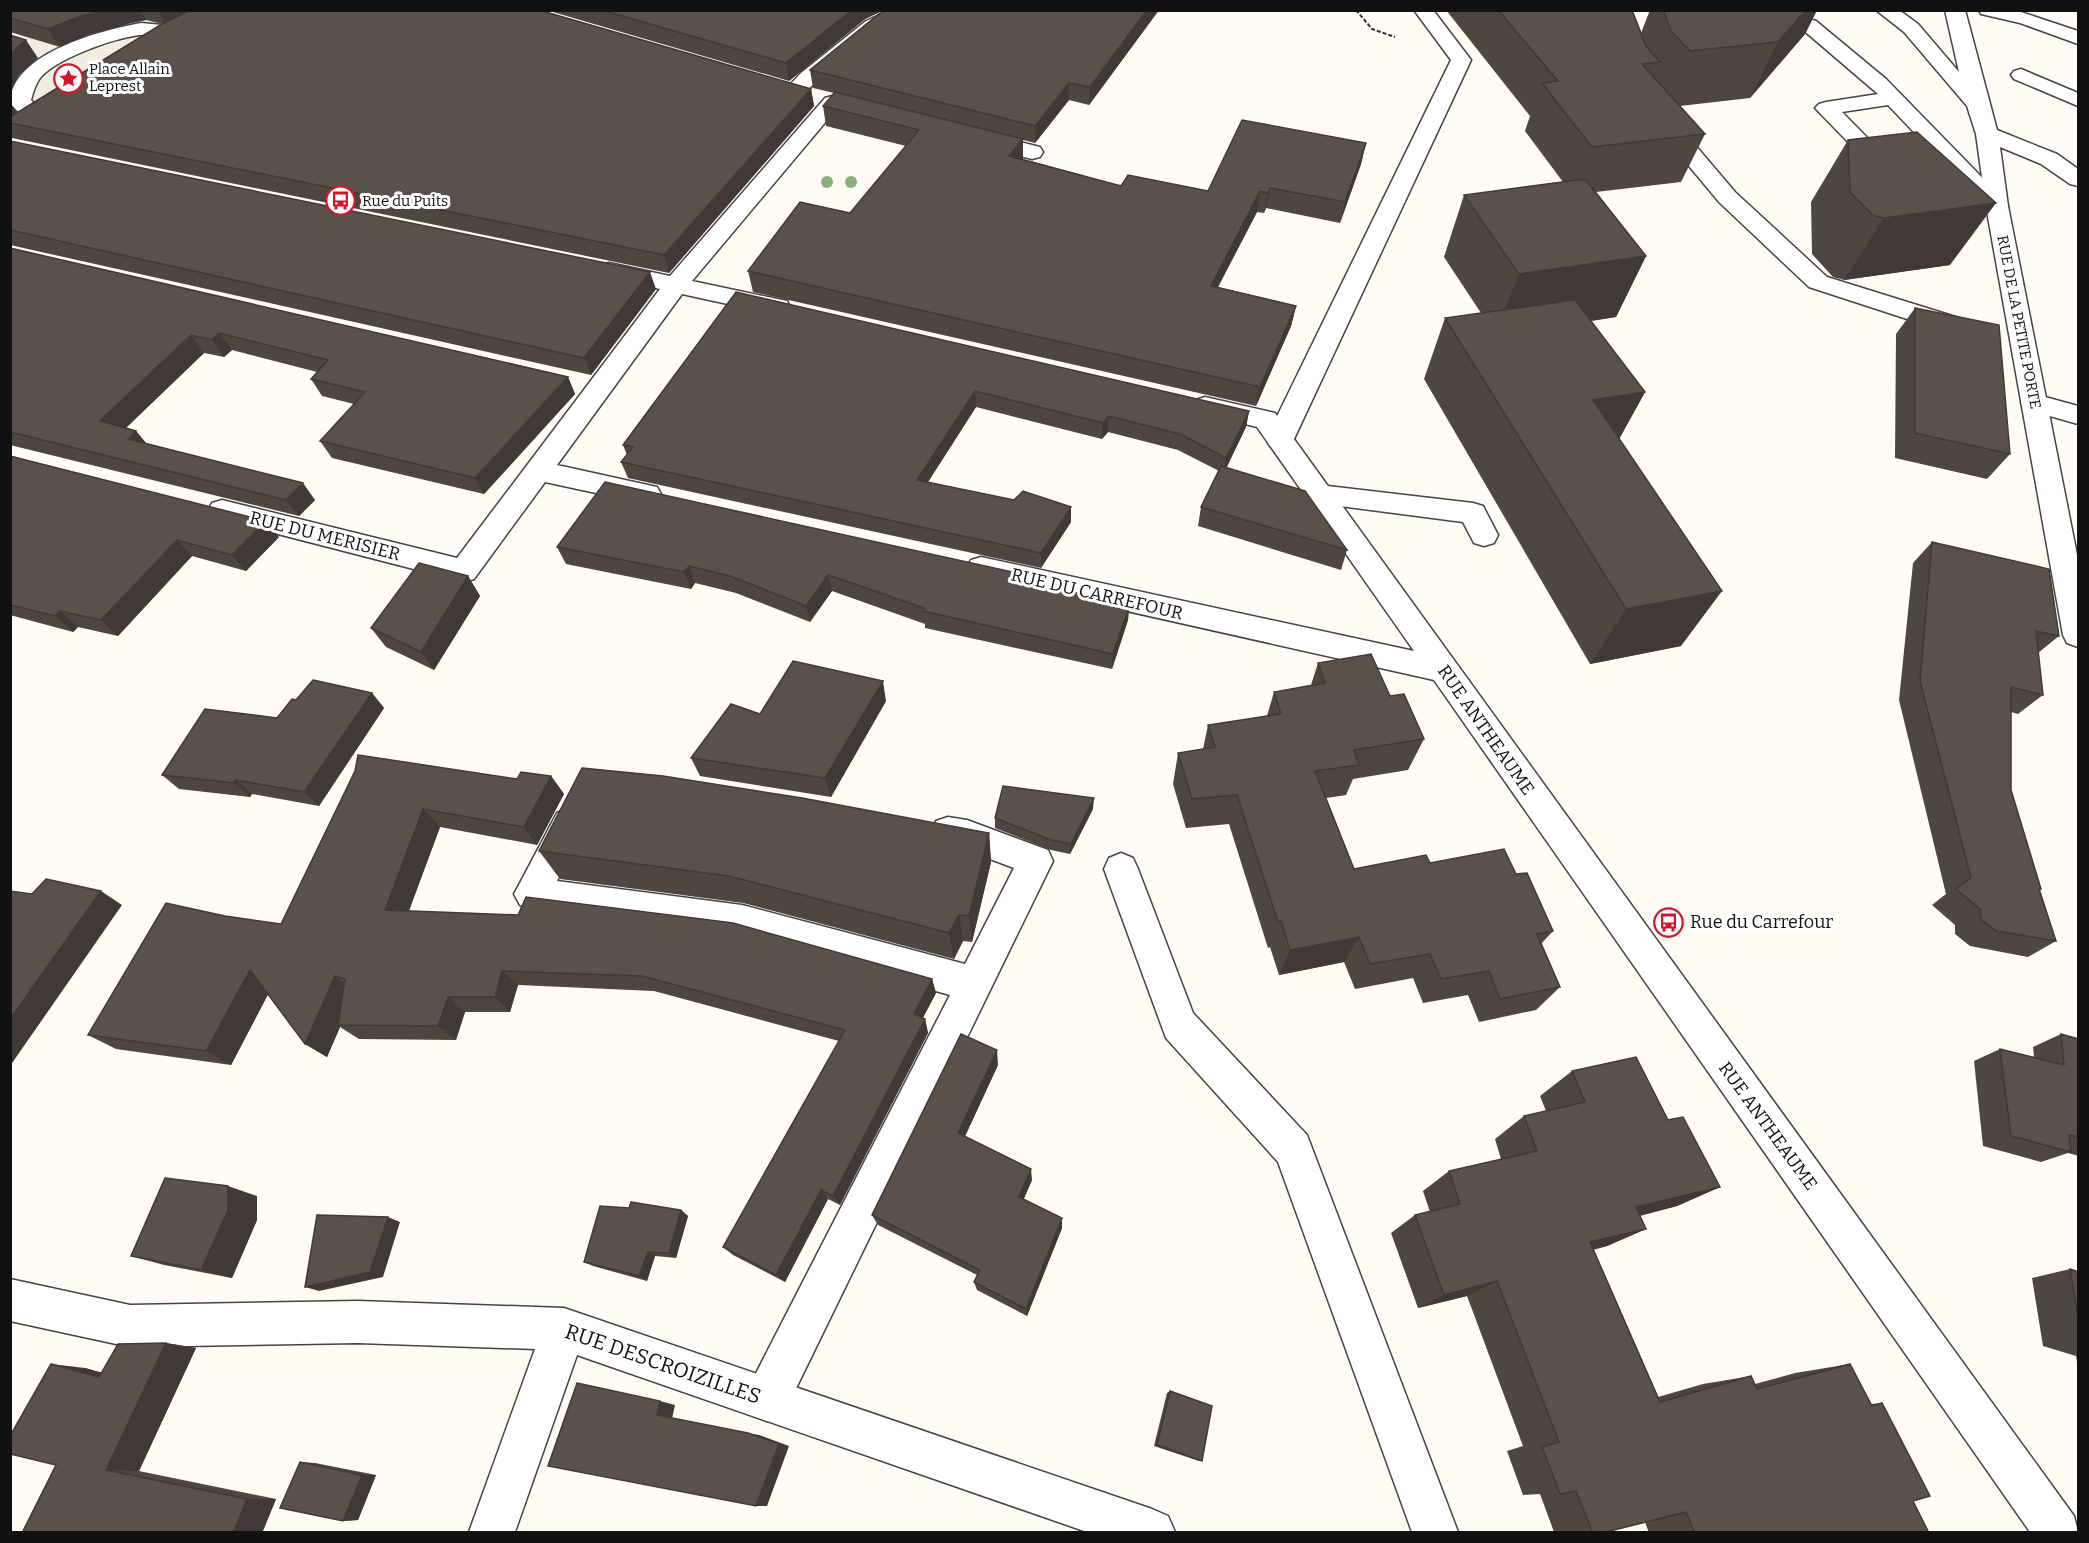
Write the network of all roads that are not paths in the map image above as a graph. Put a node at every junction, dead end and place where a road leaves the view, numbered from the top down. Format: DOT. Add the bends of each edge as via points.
graph roads {
  1 [pos="170,10"];
  2 [pos="909,10"];
  3 [pos="1423,10"];
  4 [pos="1885,10"];
  5 [pos="1988,10"];
  6 [pos="1953,12"];
  7 [pos="1809,25"];
  8 [pos="184,26"];
  9 [pos="159,32"];
  10 [pos="2079,38"];
  11 [pos="136,52"];
  12 [pos="2021,75"];
  13 [pos="772,84"];
  14 [pos="795,90"];
  15 [pos="1894,98"];
  16 [pos="2079,100"];
  17 [pos="52,103"];
  18 [pos="1650,107"];
  19 [pos="1978,107"];
  20 [pos="1987,134"];
  21 [pos="966,135"];
  22 [pos="1032,152"];
  23 [pos="2079,179"];
  24 [pos="1900,182"];
  25 [pos="1997,206"];
  26 [pos="584,265"];
  27 [pos="676,284"];
  28 [pos="801,313"];
  29 [pos="1970,330"];
  30 [pos="1173,399"];
  31 [pos="2034,403"];
  32 [pos="2079,415"];
  33 [pos="1280,439"];
  34 [pos="540,471"];
  35 [pos="1319,495"];
  36 [pos="670,500"];
  37 [pos="192,502"];
  38 [pos="2067,518"];
  39 [pos="1484,535"];
  40 [pos="951,562"];
  41 [pos="2079,635"];
  42 [pos="1444,670"];
  43 [pos="582,796"];
  44 [pos="920,827"];
  45 [pos="1120,869"];
  46 [pos="974,984"];
  47 [pos="10,1300"];
  48 [pos="564,1329"];
  49 [pos="767,1399"];
  50 [pos="492,1533"];
  51 [pos="1152,1533"];
  52 [pos="1435,1533"];
  53 [pos="2058,1533"];
  1 -- 9 [label="street"];
  2 -- 14 [label="street" via="873,25"];
  3 -- 33 [label="street" via="1461,60"];
  4 -- 19 [label="street" via="1911,28"];
  5 -- 10 [label="street"];
  6 -- 19 [label="street, RUE DE LA PETITE PORTE"];
  7 -- 15 [label="street"];
  8 -- 9 [label="street"];
  9 -- 11 [label="street"];
  9 -- 17 [label="street" via="140,29 49,52 25,84 20,101 26,120"];
  12 -- 16 [label="street"];
  13 -- 14 [label="street"];
  14 -- 27 [label="street" via="843,104"];
  15 -- 24 [label="street" via="1826,108"];
  15 -- 25 [label="street"];
  18 -- 29 [label="street" via="1727,197 1818,282"];
  19 -- 20 [label="street, RUE DE LA PETITE PORTE"];
  20 -- 23 [label="street" via="2049,159"];
  20 -- 25 [label="street, RUE DE LA PETITE PORTE"];
  21 -- 22 [label="street"];
  25 -- 31 [label="street, RUE DE LA PETITE PORTE" via="2013,343"];
  26 -- 27 [label="street"];
  27 -- 28 [label="street"];
  27 -- 34 [label="street" via="588,386"];
  30 -- 33 [label="street, RUE ANTHEAUME" via="1266,420"];
  31 -- 32 [label="street"];
  31 -- 38 [label="street, RUE DE LA PETITE PORTE"];
  33 -- 35 [label="street, RUE ANTHEAUME"];
  34 -- 36 [label="street"];
  34 -- 37 [label="street, RUE DU MERISIER" via="464,571"];
  35 -- 39 [label="street" via="1473,513"];
  35 -- 42 [label="street, RUE ANTHEAUME"];
  38 -- 41 [label="street, RUE DE LA PETITE PORTE"];
  40 -- 42 [label="street, RUE DU CARREFOUR"];
  42 -- 53 [label="street, RUE ANTHEAUME"];
  43 -- 46 [label="street" via="531,894 742,921"];
  44 -- 46 [label="street" via="967,835 1036,861"];
  45 -- 52 [label="street" via="1179,1025 1293,1149"];
  46 -- 49 [label="street"];
  47 -- 48 [label="street, RUE DESCROIZILLES" via="130,1326 358,1322"];
  48 -- 49 [label="street, RUE DESCROIZILLES"];
  48 -- 50 [label="street"];
  49 -- 51 [label="street, RUE DESCROIZILLES"];
}
